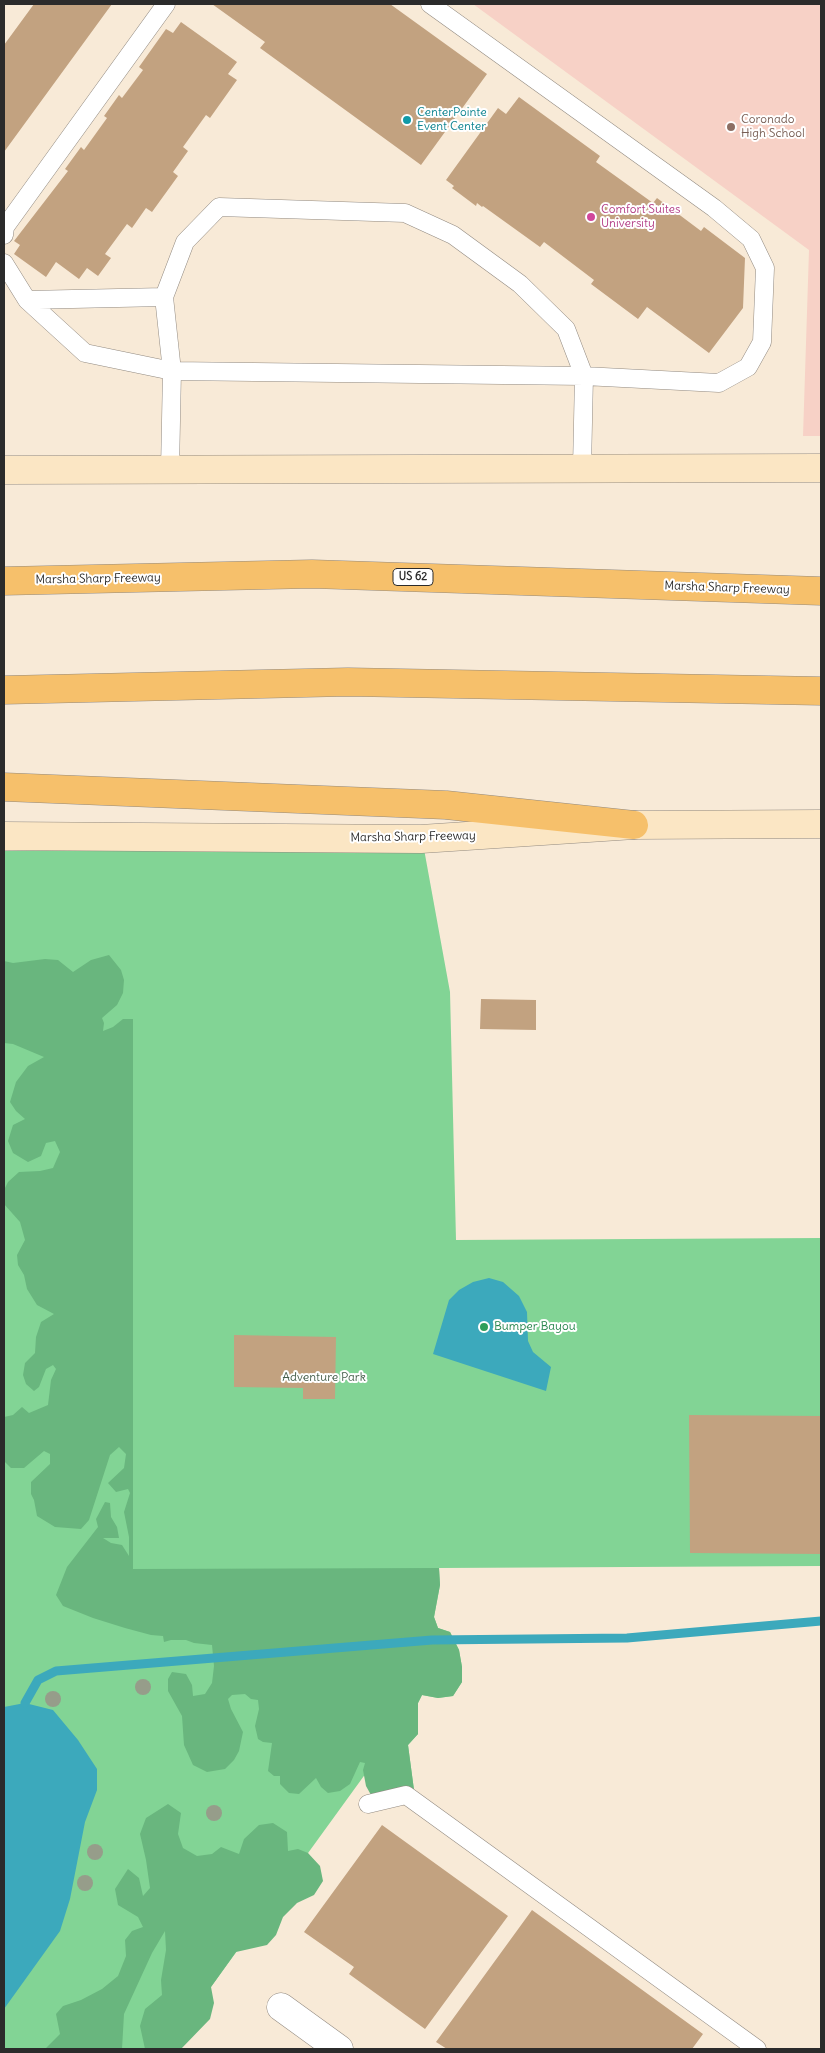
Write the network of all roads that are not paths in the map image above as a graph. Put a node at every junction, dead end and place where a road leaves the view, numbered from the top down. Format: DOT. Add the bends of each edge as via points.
graph roads {
  1 [pos="166,4"];
  2 [pos="430,4"];
  3 [pos="4,235"];
  4 [pos="4,262"];
  5 [pos="164,297"];
  6 [pos="27,300"];
  7 [pos="172,370"];
  8 [pos="584,376"];
  9 [pos="582,468"];
  10 [pos="821,468"];
  11 [pos="4,470"];
  12 [pos="170,470"];
  13 [pos="4,581"];
  14 [pos="821,591"];
  15 [pos="4,690"];
  16 [pos="821,691"];
  17 [pos="4,786"];
  18 [pos="821,824"];
  19 [pos="634,825"];
  20 [pos="4,836"];
  21 [pos="368,1804"];
  22 [pos="281,2007"];
  23 [pos="339,2049"];
  24 [pos="757,2049"];
  1 -- 3 [label="lane" via="5,227"];
  2 -- 8 [label="lane" via="714,208 751,239 765,268 762,342 748,367 719,383"];
  4 -- 6 [label="lane"];
  5 -- 6 [label="lane"];
  5 -- 7 [label="lane"];
  5 -- 8 [label="lane" via="185,242 219,207 405,213 453,235 520,284 566,329"];
  6 -- 7 [label="lane" via="85,353"];
  7 -- 8 [label="lane"];
  7 -- 12 [label="lane"];
  8 -- 9 [label="lane"];
  9 -- 10 [label="main road"];
  9 -- 12 [label="main road"];
  11 -- 12 [label="main road"];
  13 -- 14 [label="highway, Marsha Sharp Freeway / US 62" via="312,574"];
  15 -- 16 [label="highway" via="348,682"];
  17 -- 19 [label="highway" via="446,804"];
  18 -- 19 [label="main road, Marsha Sharp Freeway"];
  19 -- 20 [label="main road, Marsha Sharp Freeway" via="421,839"];
  21 -- 24 [label="lane" via="406,1795"];
  22 -- 23 [label="street"];
}
